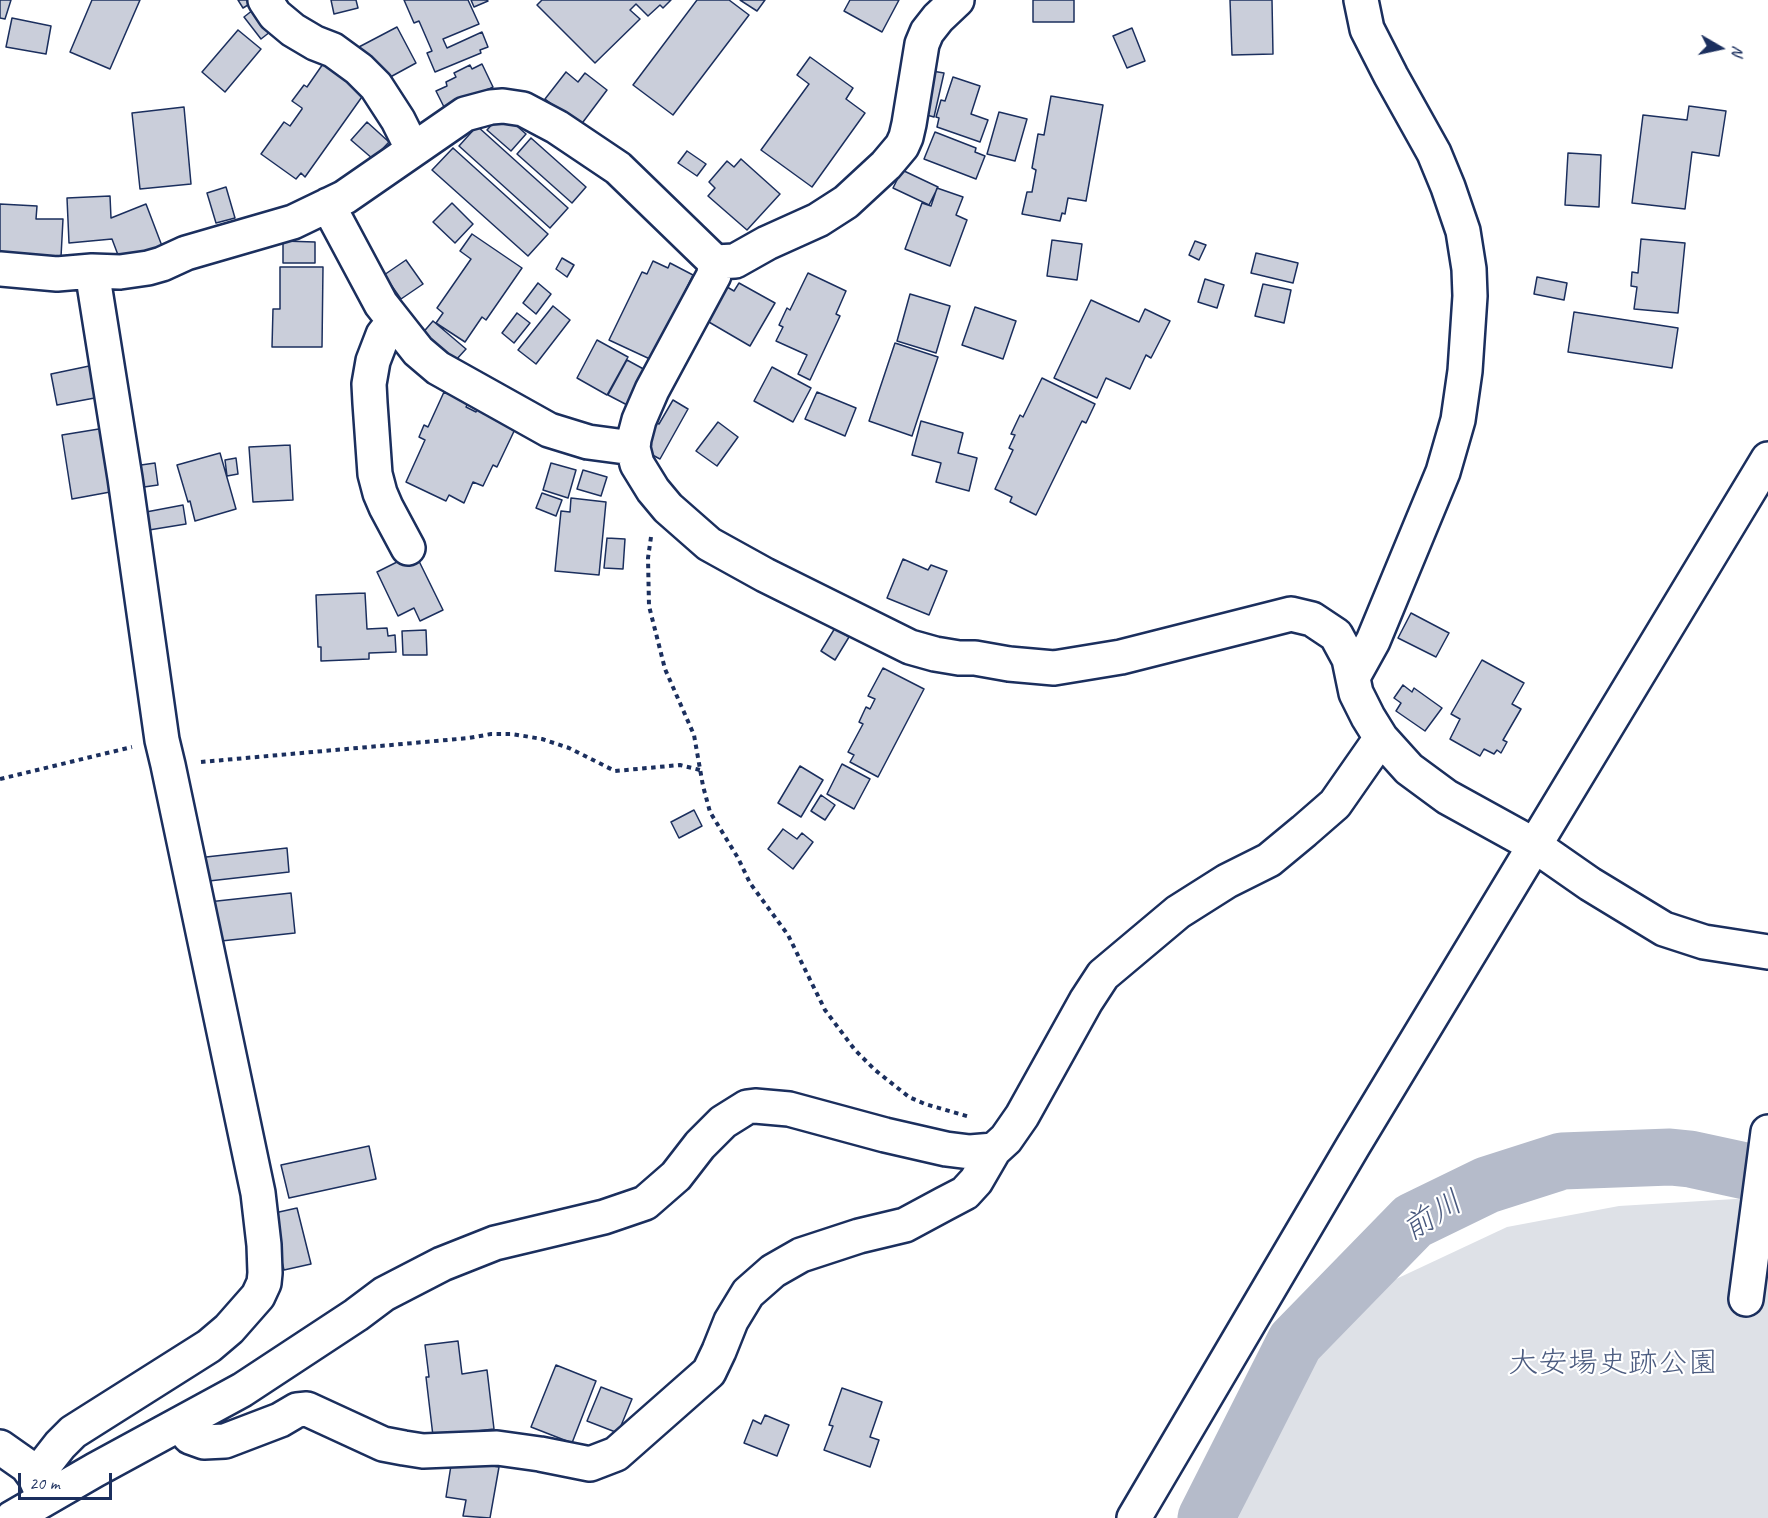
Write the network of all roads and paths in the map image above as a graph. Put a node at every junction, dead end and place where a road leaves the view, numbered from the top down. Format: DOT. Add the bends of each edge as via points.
graph roads {
  1 [pos="265,0"];
  2 [pos="957,0"];
  3 [pos="1361,0"];
  4 [pos="413,150"];
  5 [pos="328,205"];
  6 [pos="715,262"];
  7 [pos="0,269"];
  8 [pos="92,271"];
  9 [pos="394,321"];
  10 [pos="633,448"];
  11 [pos="1768,459"];
  12 [pos="661,500"];
  13 [pos="408,548"];
  14 [pos="1353,678"];
  15 [pos="1381,738"];
  16 [pos="165,752"];
  17 [pos="700,770"];
  18 [pos="0,779"];
  19 [pos="1534,845"];
  20 [pos="1768,952"];
  21 [pos="1768,1132"];
  22 [pos="1004,1139"];
  23 [pos="1746,1299"];
  24 [pos="180,1425"];
  25 [pos="0,1448"];
  26 [pos="40,1488"];
  27 [pos="12,1518"];
  28 [pos="1134,1518"];
  1 -- 4 [label="street" via="293,30 333,50 376,86"];
  2 -- 6 [label="street" via="927,32 906,136 886,165 846,202 818,220 735,261"];
  3 -- 14 [label="street" via="1367,29 1434,153 1448,188 1463,231 1470,296 1458,420 1443,472 1382,621"];
  4 -- 5 [label="street"];
  4 -- 6 [label="street" via="465,114 502,106 523,109 618,168"];
  5 -- 8 [label="street" via="293,222 148,268"];
  5 -- 9 [label="street"];
  6 -- 10 [label="street" via="714,275 639,420"];
  7 -- 8 [label="street" via="57,274"];
  8 -- 16 [label="street"];
  9 -- 10 [label="street" via="438,368 549,430 588,442"];
  9 -- 13 [label="street" via="383,335 373,361 370,403 375,474 386,507"];
  10 -- 12 [label="street" via="637,464"];
  11 -- 19 [label="street"];
  12 -- 14 [label="street" via="710,544 765,575 910,647 935,654 1054,668 1120,657 1291,614 1312,619 1336,635"];
  12 -- 17 [label="path" via="652,520 649,606 665,669 694,735"];
  14 -- 15 [label="street" via="1356,693"];
  15 -- 19 [label="street" via="1409,769 1447,797"];
  15 -- 22 [label="street" via="1335,804 1304,831 1269,860 1178,912 1103,975 1032,1100"];
  16 -- 17 [label="path" via="512,734 569,748 615,771 680,765"];
  16 -- 18 [label="path"];
  16 -- 26 [label="street" via="258,1193 264,1283 258,1296 209,1346 73,1432 60,1445"];
  17 -- 22 [label="path" via="710,812 750,883 788,935 825,1010 855,1050 909,1097 952,1112"];
  19 -- 20 [label="street" via="1664,929 1704,942"];
  19 -- 28 [label="street"];
  21 -- 23 [label="street"];
  22 -- 24 [label="street" via="970,1152 885,1135 789,1109 747,1107 723,1122 676,1176 645,1203 495,1243 442,1264 384,1294 242,1390"];
  22 -- 24 [label="street" via="976,1181 951,1201 905,1225 801,1255 773,1271 748,1293 709,1372 616,1454 590,1464 497,1448 423,1451 383,1444 307,1408 225,1441 204,1442 190,1437"];
  24 -- 26 [label="street" via="95,1470"];
  25 -- 26 [label="street" via="27,1466"];
  26 -- 27 [label="street"];
}
